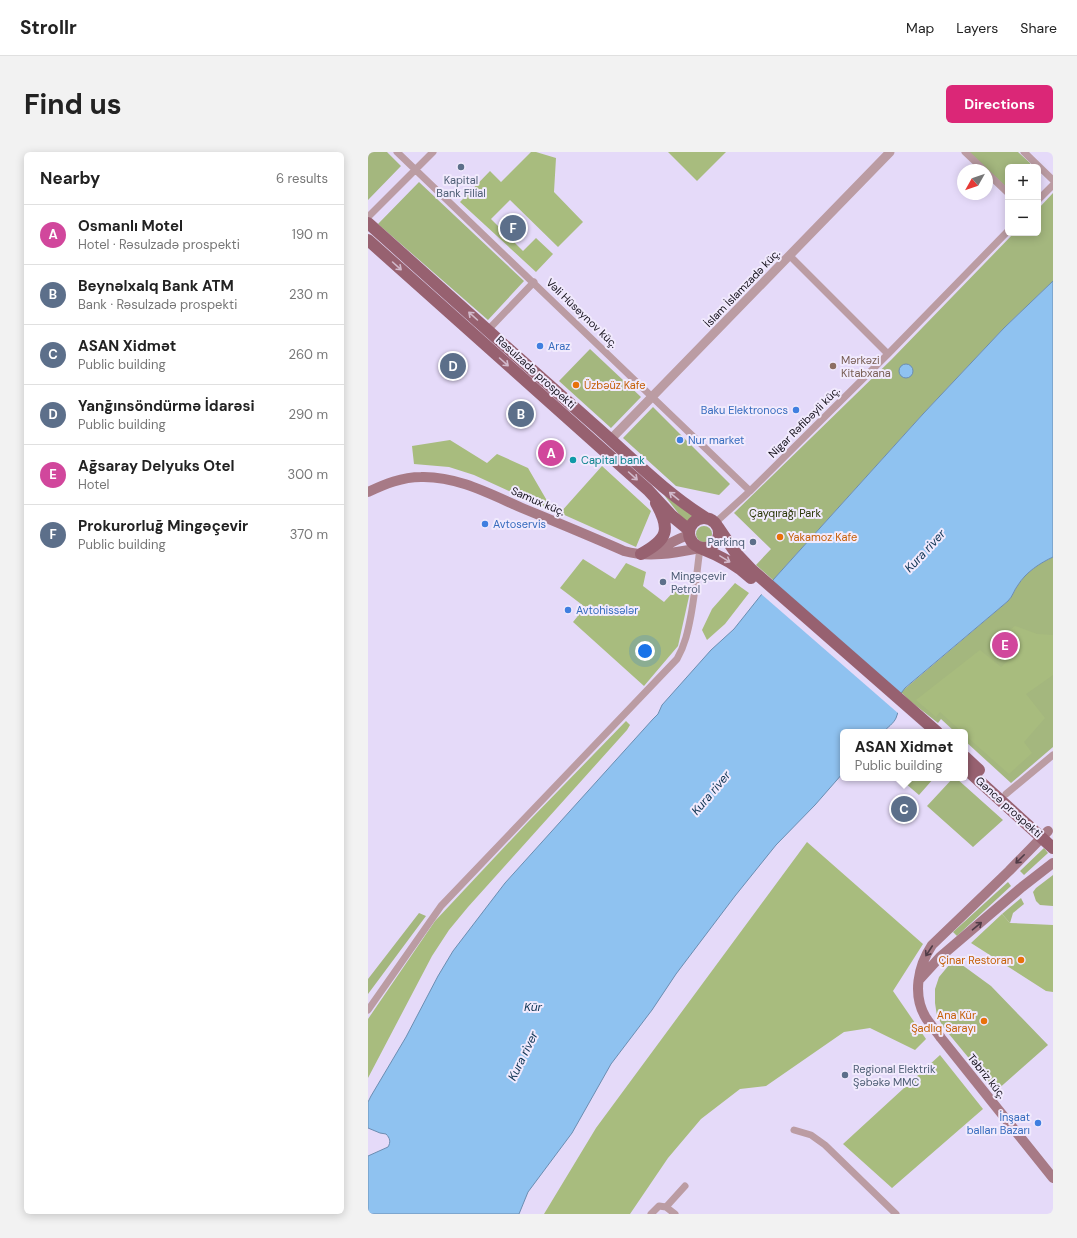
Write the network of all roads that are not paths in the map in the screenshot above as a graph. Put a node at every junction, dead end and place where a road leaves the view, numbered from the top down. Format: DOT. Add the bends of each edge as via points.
graph roads {
  1 [pos="397,152"];
  2 [pos="433,152"];
  3 [pos="890,152"];
  4 [pos="965,152"];
  5 [pos="1024,152"];
  6 [pos="978,164"];
  7 [pos="415,170"];
  8 [pos="993,179"];
  9 [pos="1053,180"];
  10 [pos="1053,184"];
  11 [pos="1005,190"];
  12 [pos="1041,197"];
  13 [pos="368,217"];
  14 [pos="368,223"];
  15 [pos="1005,234"];
  16 [pos="368,240"];
  17 [pos="790,256"];
  18 [pos="534,282"];
  19 [pos="488,330"];
  20 [pos="888,354"];
  21 [pos="652,397"];
  22 [pos="611,439"];
  23 [pos="648,490"];
  24 [pos="750,491"];
  25 [pos="368,492"];
  26 [pos="713,523"];
  27 [pos="689,532"];
  28 [pos="700,548"];
  29 [pos="641,554"];
  30 [pos="750,572"];
  31 [pos="929,729"];
  32 [pos="1053,754"];
  33 [pos="968,760"];
  34 [pos="968,770"];
  35 [pos="1006,794"];
  36 [pos="1047,835"];
  37 [pos="1053,848"];
  38 [pos="1053,863"];
  39 [pos="918,982"];
  40 [pos="368,1010"];
  41 [pos="794,1130"];
  42 [pos="1053,1178"];
  43 [pos="685,1186"];
  44 [pos="666,1207"];
  45 [pos="651,1214"];
  46 [pos="675,1214"];
  47 [pos="896,1214"];
  1 -- 7 [label="street, Vəli Hüseynov küç."];
  2 -- 7 [label="street"];
  3 -- 17 [label="street, İslam İslamzadə küç."];
  4 -- 6 [label="street"];
  5 -- 9 [label="street"];
  7 -- 13 [label="street"];
  7 -- 18 [label="street, Vəli Hüseynov küç."];
  8 -- 11 [label="street"];
  10 -- 12 [label="street"];
  19 -- 14 [label="main road, Rəsulzadə prospekti, one-way"];
  15 -- 20 [label="street, Nigar Rəfibəyli küç."];
  16 -- 23 [label="main road, Rəsulzadə prospekti, one-way"];
  17 -- 20 [label="street"];
  17 -- 21 [label="street, İslam İslamzadə küç."];
  18 -- 19 [label="street"];
  18 -- 21 [label="street, Vəli Hüseynov küç."];
  19 -- 22 [label="main road, Rəsulzadə prospekti"];
  20 -- 24 [label="street, Nigar Rəfibəyli küç."];
  21 -- 22 [label="street, İslam İslamzadə küç."];
  21 -- 24 [label="street, Vəli Hüseynov küç."];
  26 -- 22 [label="main road, Rəsulzadə prospekti, one-way" via="667,491"];
  23 -- 27 [label="main road, Rəsulzadə prospekti"];
  23 -- 29 [label="main road" via="666,528 658,543"];
  24 -- 26 [label="street, Nigar Rəfibəyli küç."];
  25 -- 29 [label="main road, Samux küç." via="393,481 421,477 442,478 471,486 624,551"];
  26 -- 27 [label="main road" via="702,518 693,522"];
  26 -- 28 [label="main road" via="719,537 714,545"];
  26 -- 30 [label="main road"];
  27 -- 28 [label="main road" via="692,543"];
  27 -- 29 [label="main road" via="656,551"];
  28 -- 29 [label="main road, Samux küç." via="671,554"];
  28 -- 30 [label="main road, one-way"];
  28 -- 40 [label="street" via="688,632 677,660 441,906"];
  30 -- 31 [label="main road"];
  32 -- 35 [label="street"];
  33 -- 35 [label="main road, Gəncə prospekti"];
  34 -- 36 [label="main road, Gəncə prospekti"];
  35 -- 36 [label="main road, Gəncə prospekti"];
  36 -- 37 [label="main road, Gəncə prospekti"];
  36 -- 39 [label="main road, Təbriz küç., one-way" via="932,945 923,962"];
  39 -- 38 [label="main road, one-way" via="940,957"];
  39 -- 42 [label="main road, Təbriz küç." via="919,1000 926,1017"];
  41 -- 47 [label="street" via="812,1135 825,1145"];
  43 -- 44 [label="street"];
  44 -- 45 [label="street" via="659,1206"];
  44 -- 46 [label="street"];
}
